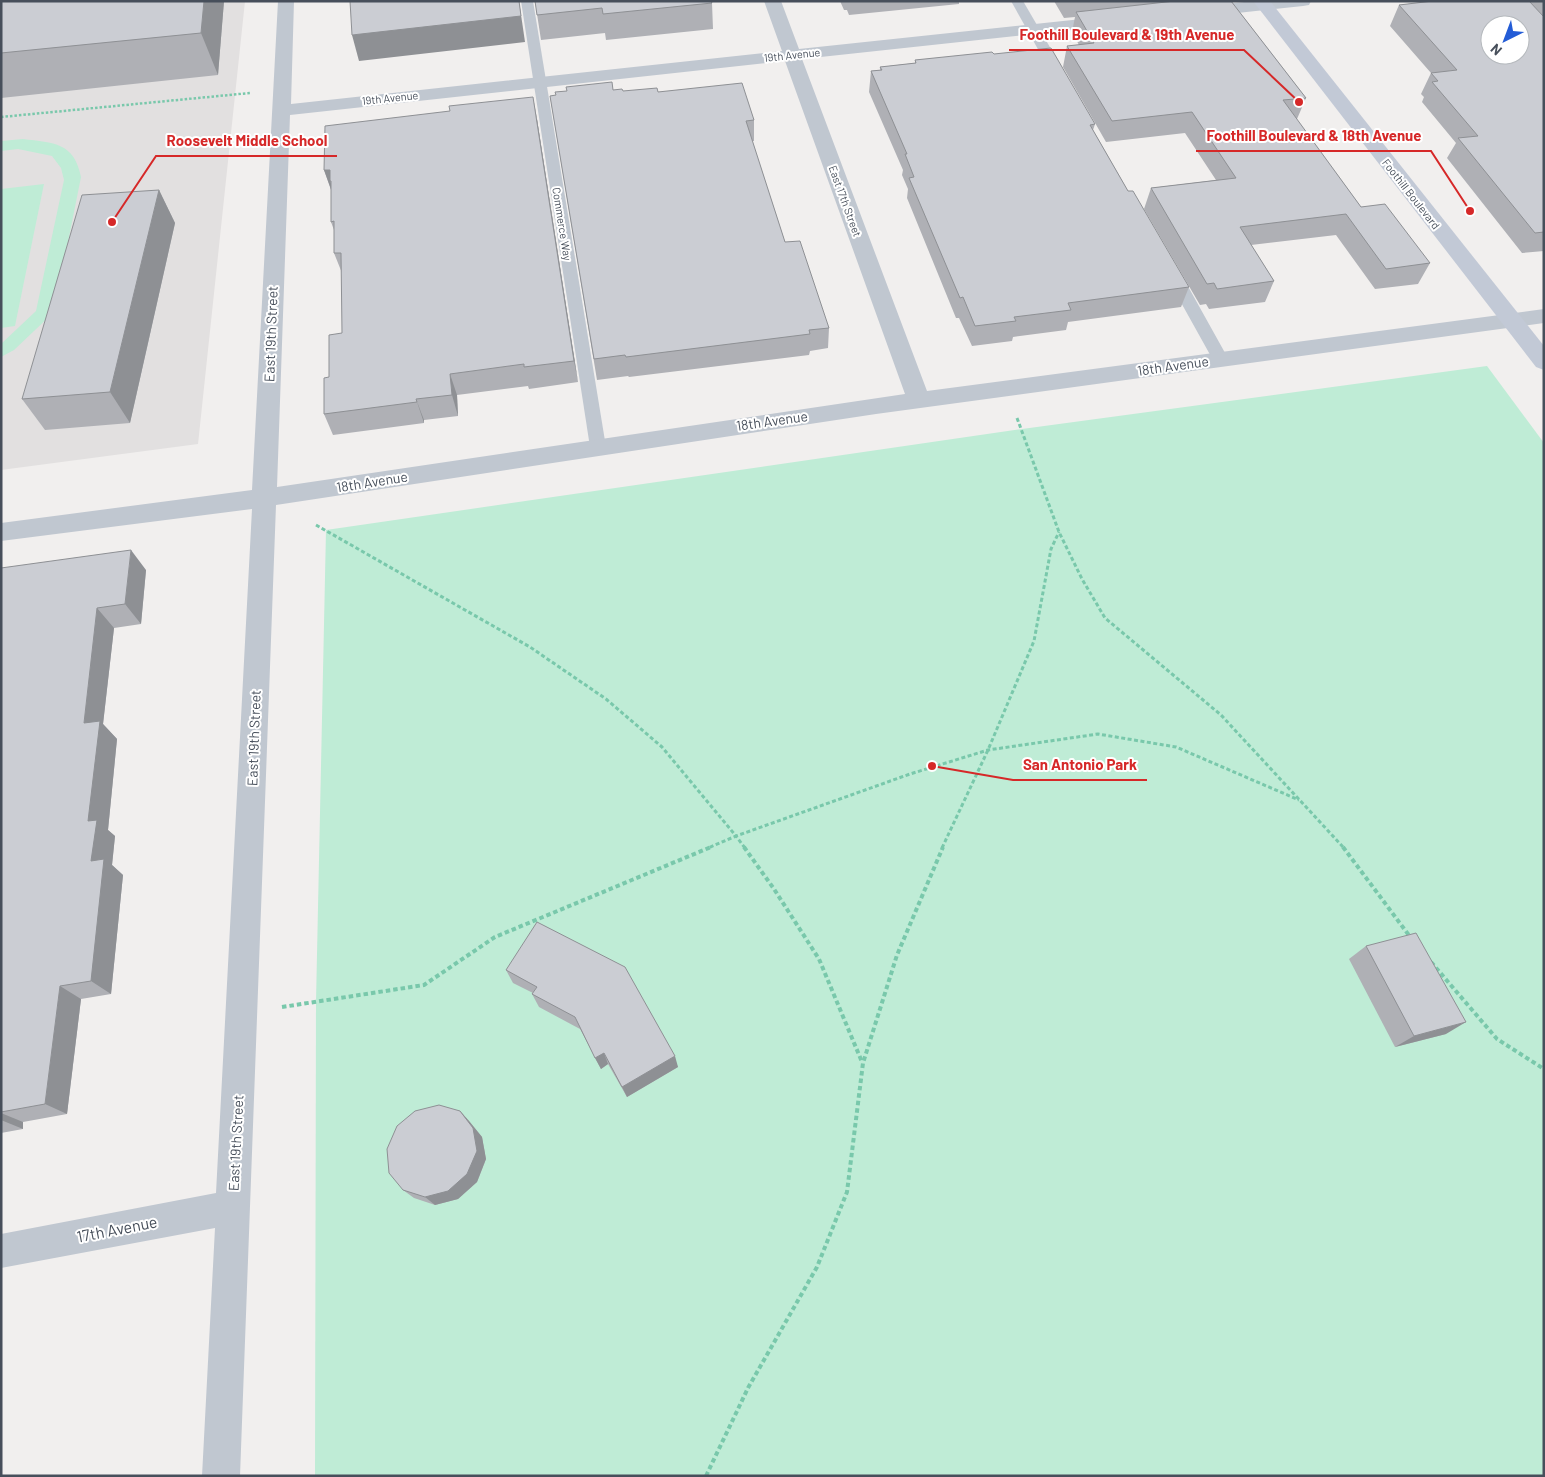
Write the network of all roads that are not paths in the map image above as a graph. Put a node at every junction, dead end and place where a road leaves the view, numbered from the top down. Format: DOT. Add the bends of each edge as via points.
graph roads {
  1 [pos="286,1"];
  2 [pos="528,1"];
  3 [pos="772,1"];
  4 [pos="1017,1"];
  5 [pos="1303,1"];
  6 [pos="1263,3"];
  7 [pos="1182,14"];
  8 [pos="1122,20"];
  9 [pos="1033,28"];
  10 [pos="790,55"];
  11 [pos="540,82"];
  12 [pos="1064,83"];
  13 [pos="282,100"];
  14 [pos="1166,262"];
  15 [pos="1544,316"];
  16 [pos="1511,321"];
  17 [pos="1221,360"];
  18 [pos="1544,362"];
  19 [pos="919,401"];
  20 [pos="598,447"];
  21 [pos="264,498"];
  22 [pos="1,532"];
  23 [pos="233,1207"];
  24 [pos="1,1251"];
  25 [pos="221,1476"];
  1 -- 13 [label="street, East 19th Street"];
  2 -- 11 [label="lane, Commerce Way"];
  3 -- 10 [label="street, East 17th Street"];
  4 -- 9 [label="lane"];
  5 -- 6 [label="street"];
  6 -- 7 [label="street"];
  6 -- 16 [label="main road, Foothill Boulevard"];
  8 -- 9 [label="street, 19th Avenue"];
  9 -- 10 [label="street, 19th Avenue"];
  9 -- 12 [label="lane"];
  10 -- 11 [label="street, 19th Avenue"];
  10 -- 19 [label="street, East 17th Street"];
  11 -- 13 [label="street, 19th Avenue"];
  11 -- 20 [label="lane, Commerce Way"];
  13 -- 21 [label="street, East 19th Street"];
  14 -- 17 [label="lane"];
  15 -- 16 [label="street, 18th Avenue"];
  16 -- 17 [label="street, 18th Avenue"];
  16 -- 18 [label="main road, Foothill Boulevard"];
  17 -- 19 [label="street, 18th Avenue"];
  19 -- 20 [label="street, 18th Avenue"];
  20 -- 21 [label="street, 18th Avenue"];
  21 -- 22 [label="street, 18th Avenue"];
  21 -- 23 [label="street, East 19th Street"];
  23 -- 24 [label="street, 17th Avenue"];
  23 -- 25 [label="street, East 19th Street"];
}
